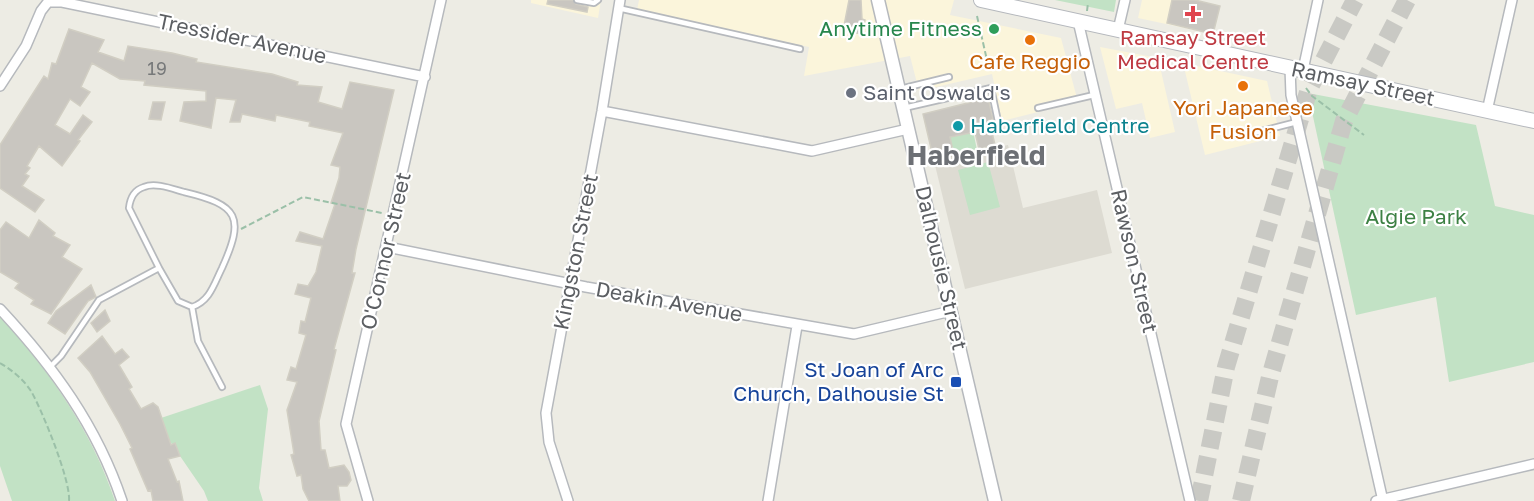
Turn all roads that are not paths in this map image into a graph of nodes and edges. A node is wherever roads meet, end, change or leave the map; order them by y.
1 (441, 0) edge
2 (577, 0) edge
3 (598, 0) edge
4 (878, 0) edge
5 (981, 0) edge
6 (1125, 0) edge
7 (1318, 0) edge
8 (1512, 0) edge
9 (619, 4) edge
10 (1082, 16) junction
11 (1118, 30) junction
12 (800, 50) dead end
13 (1297, 69) junction
14 (424, 77) junction
15 (949, 77) dead end
16 (0, 86) edge
17 (900, 89) junction
18 (1095, 95) junction
19 (904, 108) junction
20 (1038, 108) dead end
21 (602, 111) junction
22 (1487, 111) junction
23 (1534, 121) edge
24 (1297, 122) junction
25 (908, 129) junction
26 (1000, 131) dead end
27 (1242, 136) dead end
28 (387, 247) junction
29 (159, 268) junction
30 (570, 284) junction
31 (192, 307) junction
32 (0, 309) edge
33 (951, 311) junction
34 (797, 326) junction
35 (51, 366) junction
36 (222, 387) dead end
37 (1534, 464) edge
38 (1381, 500) edge
39 (122, 501) edge
40 (368, 501) edge
41 (568, 501) edge
42 (768, 501) edge
43 (995, 501) edge
44 (1190, 501) edge

1 - 14 street, O'Connor Street
2 - 3 lane
4 - 17 street, Dalhousie Street
5 - 10 main road, Ramsay Street
6 - 11 street
7 - 13 street
8 - 22 street
9 - 12 lane
9 - 21 street, Kingston Street
10 - 11 main road, Ramsay Street
10 - 18 street, Rawson Street
11 - 13 main road, Ramsay Street
13 - 22 main road, Ramsay Street
13 - 24 street
14 - 16 street, Tressider Avenue
14 - 28 street, O'Connor Street
15 - 17 lane
17 - 19 street, Dalhousie Street
18 - 20 lane
18 - 44 street, Rawson Street
19 - 25 street, Dalhousie Street
19 - 26 lane
21 - 25 street
21 - 30 street, Kingston Street
22 - 23 main road, Ramsay Street
24 - 27 lane
24 - 38 street
25 - 33 street, Dalhousie Street
28 - 30 street, Deakin Avenue
28 - 40 street, O'Connor Street
29 - 31 lane
29 - 31 lane
29 - 35 lane
30 - 34 street, Deakin Avenue
30 - 41 street, Kingston Street
31 - 36 lane
32 - 35 street
33 - 34 street, Deakin Avenue
33 - 43 street, Dalhousie Street
34 - 42 street
35 - 39 street
37 - 38 street

